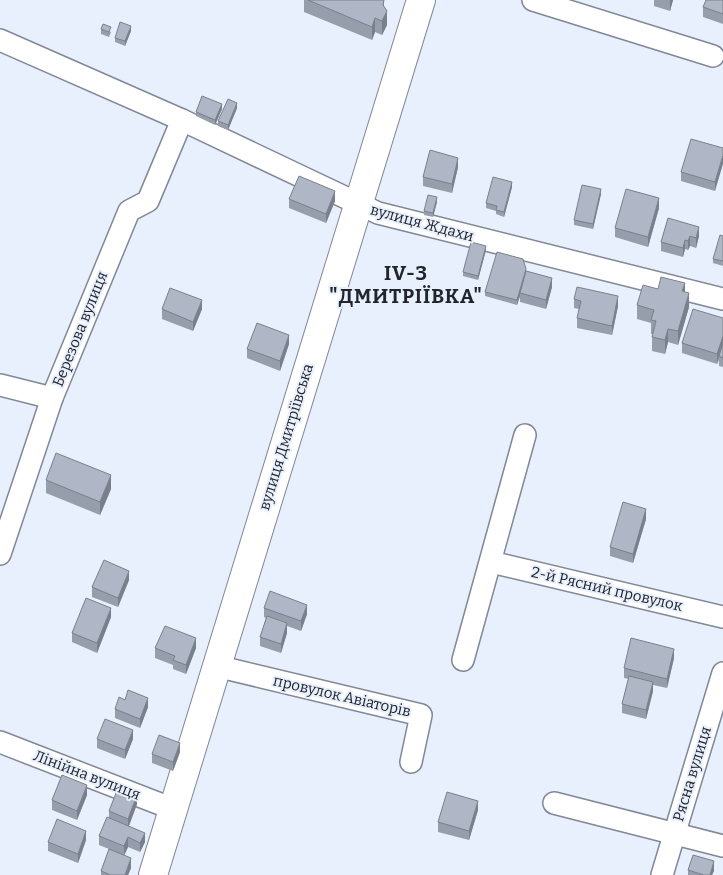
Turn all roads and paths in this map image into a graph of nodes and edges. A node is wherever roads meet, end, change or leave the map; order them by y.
1 (421, 0) edge
2 (533, 0) edge
3 (0, 40) edge
4 (713, 56) dead end
5 (182, 120) junction
6 (358, 204) junction
7 (723, 299) edge
8 (0, 385) edge
9 (52, 398) junction
10 (525, 436) dead end
11 (0, 554) edge
12 (491, 562) junction
13 (723, 617) edge
14 (463, 660) dead end
15 (216, 666) junction
16 (723, 672) edge
17 (0, 742) edge
18 (412, 762) dead end
19 (554, 803) dead end
20 (173, 809) junction
21 (674, 834) junction
22 (723, 846) edge
23 (153, 875) edge
24 (662, 875) edge

1 - 6 main road, вулиця Дмитріївська
2 - 4 street
3 - 5 street, вулиця Ждахи
5 - 6 street, вулиця Ждахи
5 - 9 street, Березова вулиця
6 - 7 street, вулиця Ждахи
6 - 15 main road, вулиця Дмитріївська
8 - 9 street
9 - 11 street, Березова вулиця
10 - 12 street
12 - 13 street, 2-й Рясний провулок
12 - 14 street
15 - 18 street, провулок Авіаторів
15 - 20 main road, вулиця Дмитріївська
16 - 21 street, Рясна вулиця
17 - 20 street, Лінійна вулиця
19 - 21 street
20 - 23 main road, вулиця Дмитріївська
21 - 22 street
21 - 24 street, Рясна вулиця

